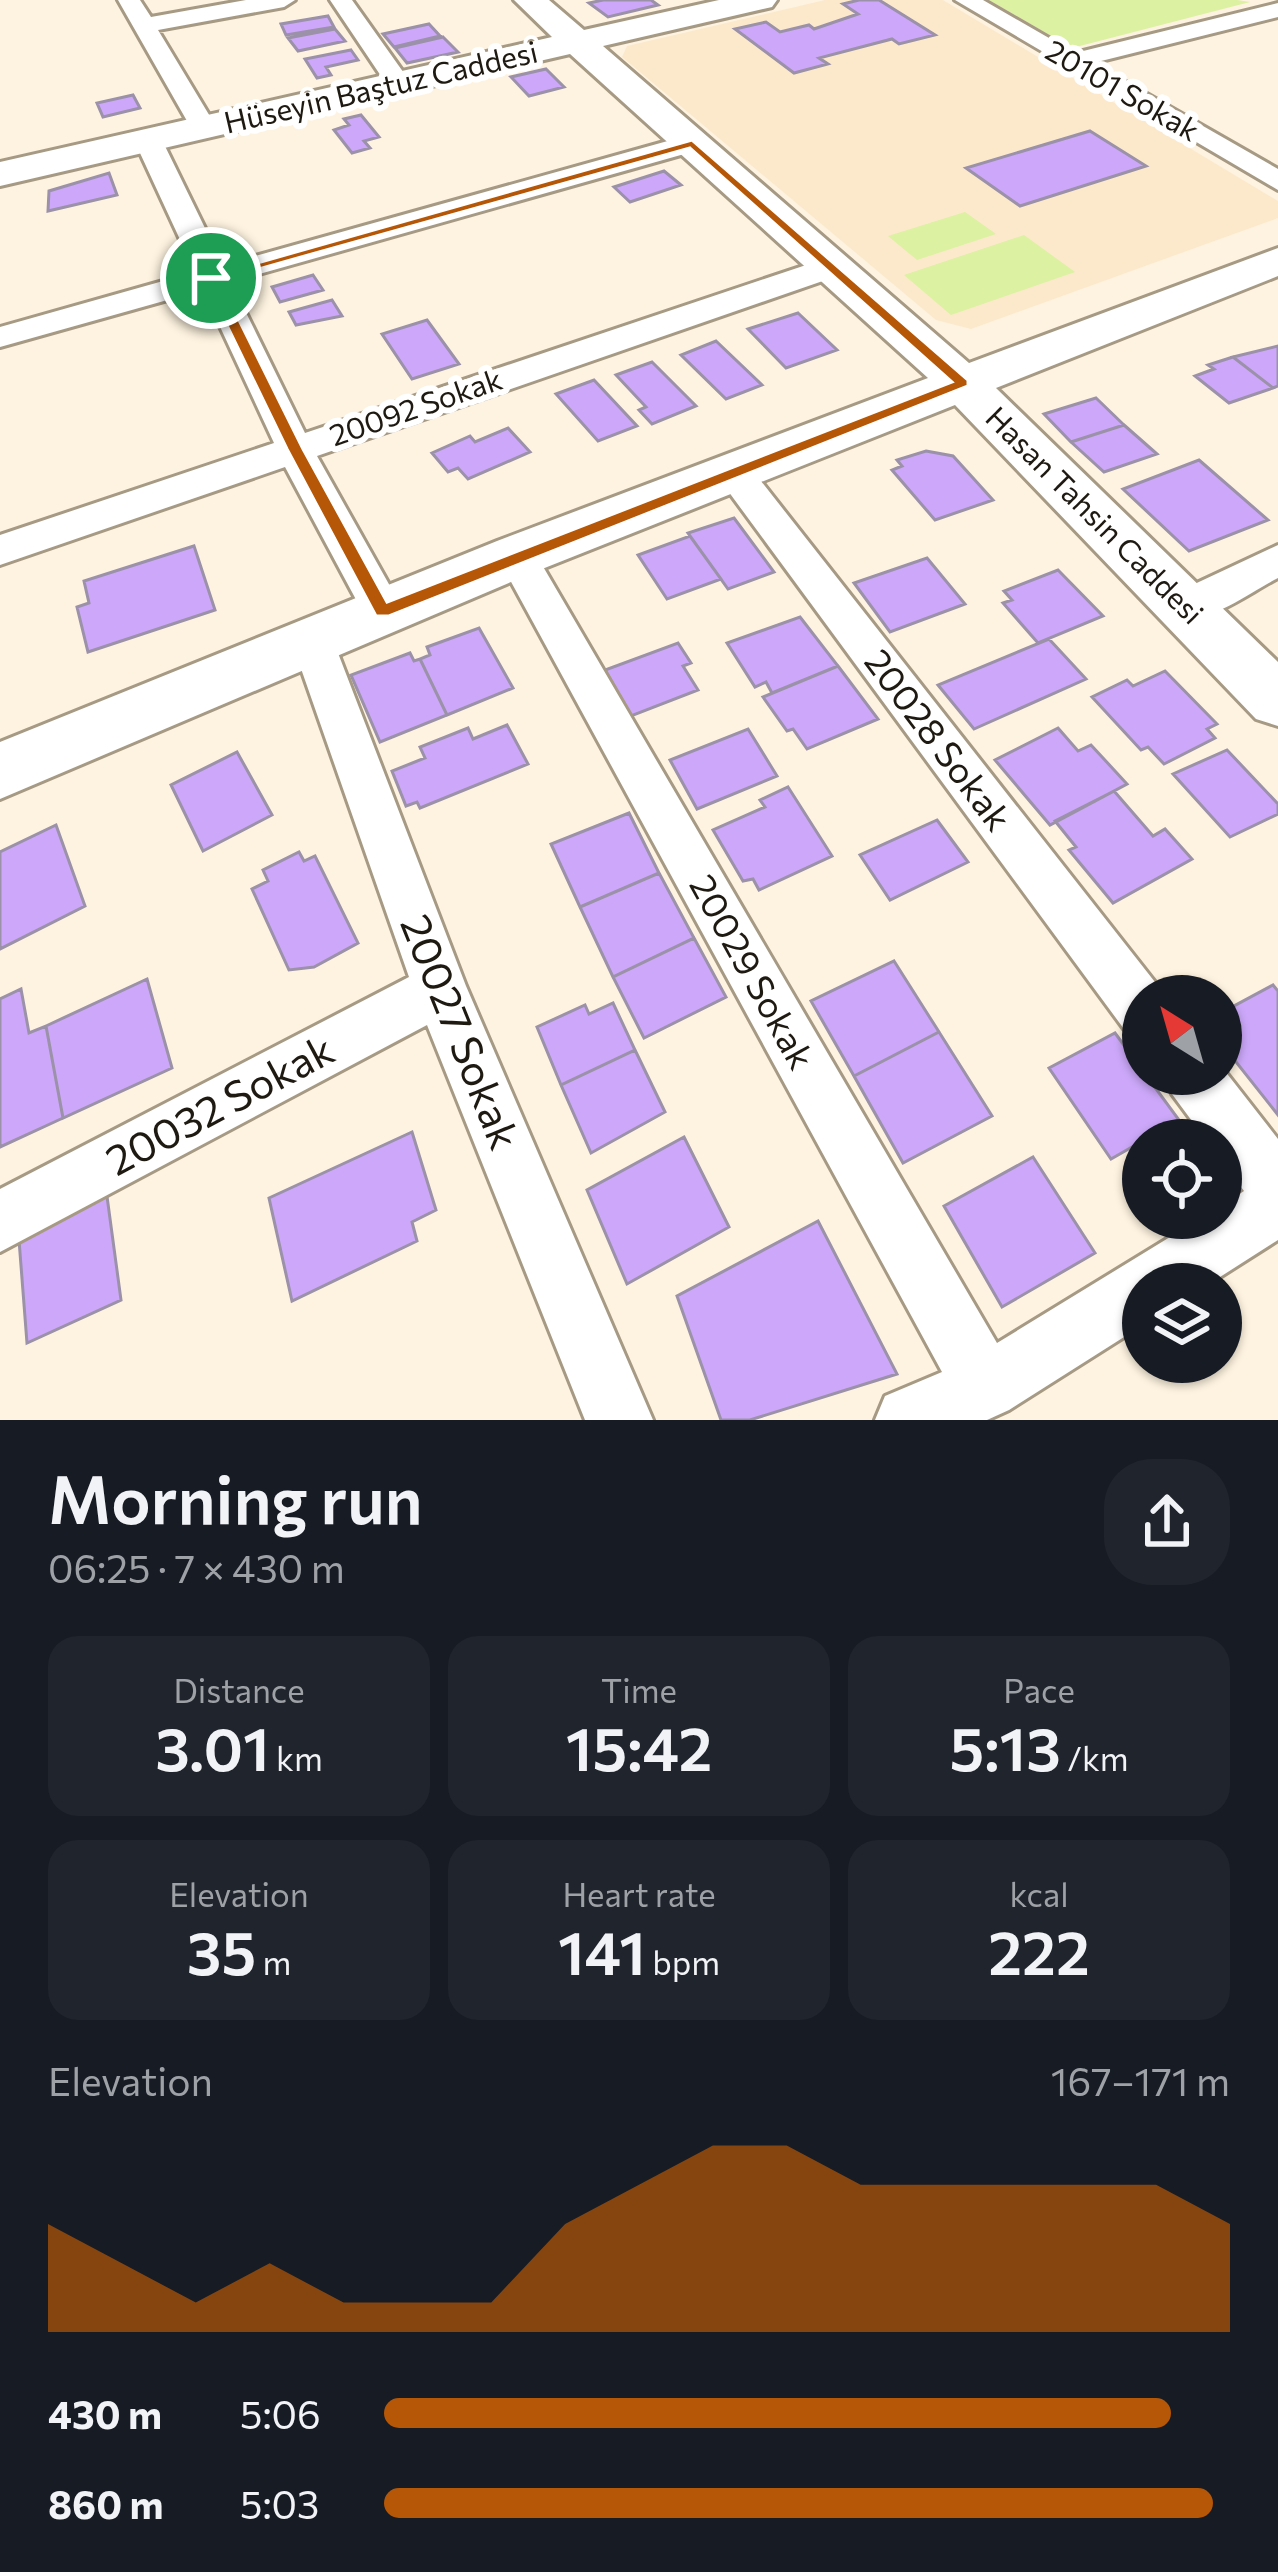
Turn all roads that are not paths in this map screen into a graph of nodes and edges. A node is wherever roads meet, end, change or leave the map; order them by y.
1 (129, 0) edge
2 (284, 0) edge
3 (341, 0) edge
4 (530, 0) edge
5 (761, 0) edge
6 (966, 0) edge
7 (1278, 10) edge
8 (1234, 21) junction
9 (145, 25) junction
10 (1264, 35) dead end
11 (578, 42) junction
12 (1071, 62) junction
13 (398, 83) junction
14 (204, 128) junction
15 (148, 140) junction
16 (692, 143) junction
17 (0, 174) edge
18 (1278, 181) edge
19 (1278, 261) edge
20 (832, 267) junction
21 (211, 278) junction
22 (0, 337) edge
23 (962, 383) junction
24 (295, 449) junction
25 (733, 471) junction
26 (0, 550) edge
27 (517, 556) junction
28 (1278, 560) edge
29 (1184, 607) junction
30 (382, 611) junction
31 (313, 640) junction
32 (1278, 701) edge
33 (0, 771) edge
34 (1122, 982) edge
35 (440, 989) junction
36 (1208, 1095) edge
37 (1278, 1187) edge
38 (1278, 1205) edge
39 (0, 1222) edge
40 (1185, 1263) edge
41 (1122, 1302) edge
42 (986, 1387) junction
43 (619, 1420) edge
44 (909, 1420) edge

1 - 9 street
2 - 9 street
3 - 13 street
4 - 11 main road, Hasan Tahsin Caddesi
5 - 11 main road, Hüseyin Baştuz Caddesi
6 - 12 street, 20101 Sokak
7 - 8 street
8 - 10 street
8 - 12 street
9 - 14 street
11 - 13 main road, Hüseyin Baştuz Caddesi
11 - 16 main road, Hasan Tahsin Caddesi
12 - 18 street, 20101 Sokak
13 - 14 main road, Hüseyin Baştuz Caddesi
14 - 15 main road, Hüseyin Baştuz Caddesi
15 - 17 main road, Hüseyin Baştuz Caddesi
15 - 21 street
16 - 20 main road, Hasan Tahsin Caddesi
16 - 21 street
19 - 23 main road
20 - 23 main road, Hasan Tahsin Caddesi
20 - 24 street, 20092 Sokak
21 - 22 street
21 - 24 street
23 - 25 main road
23 - 29 main road, Hasan Tahsin Caddesi
24 - 26 street, 20092 Sokak
24 - 30 street
25 - 27 main road
25 - 34 street, 20028 Sokak
27 - 30 main road
27 - 42 street, 20029 Sokak
28 - 29 street
29 - 32 main road, Hasan Tahsin Caddesi
30 - 31 main road
31 - 33 main road
31 - 35 street, 20027 Sokak
35 - 39 street, 20032 Sokak
35 - 43 street, 20027 Sokak
36 - 37 street
38 - 40 street
41 - 42 street
42 - 44 street

